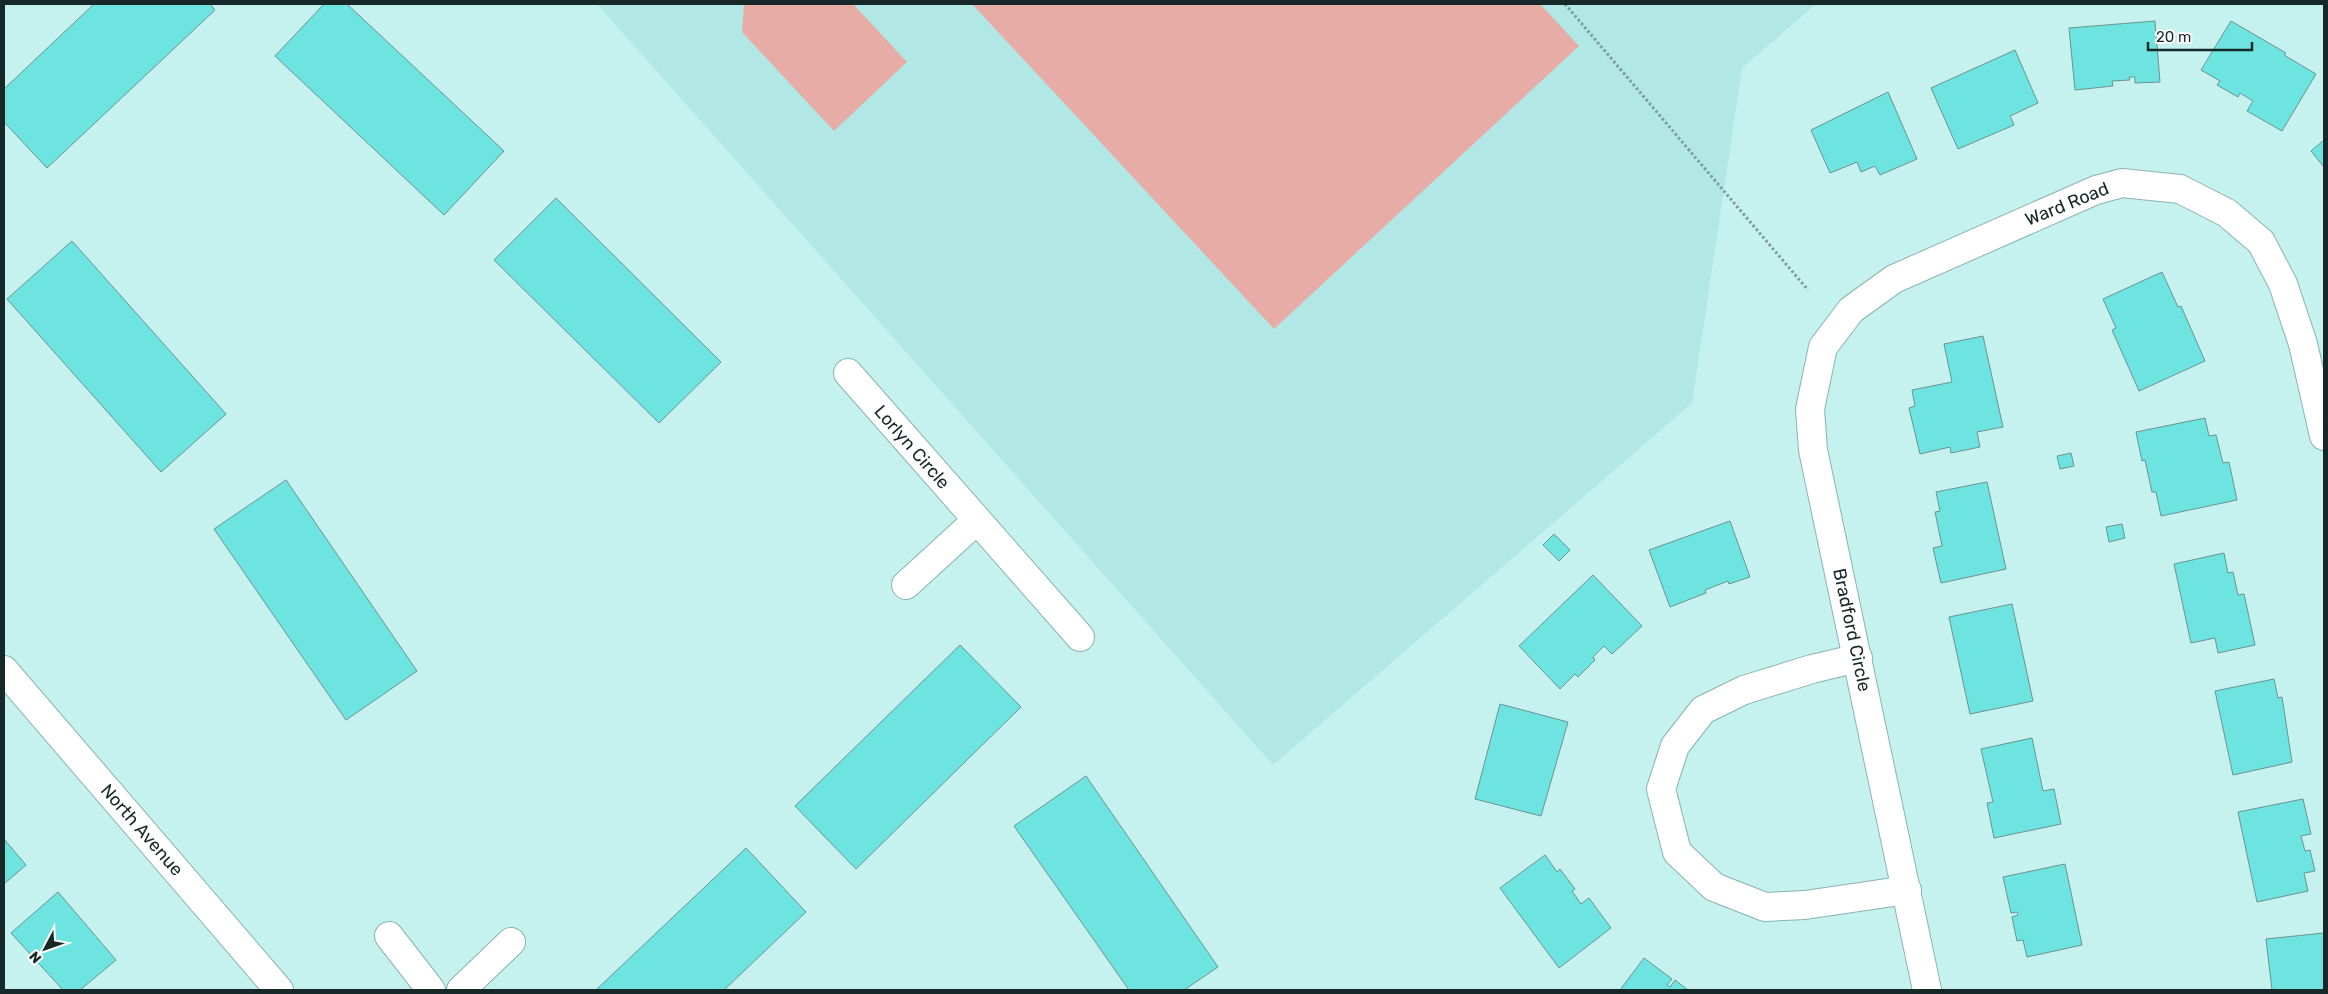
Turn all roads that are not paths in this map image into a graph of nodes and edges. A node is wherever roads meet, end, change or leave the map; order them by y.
1 (1876, 290) joint
2 (848, 373) dead end
3 (2324, 436) edge
4 (976, 521) junction
5 (906, 585) dead end
6 (1080, 637) dead end
7 (1858, 658) junction
8 (4, 670) edge
9 (1907, 890) junction
10 (389, 936) dead end
11 (511, 942) dead end
12 (279, 990) edge
13 (431, 990) edge
14 (461, 990) edge
15 (1927, 990) edge

1 - 3 street, Ward Road
1 - 7 street, Bradford Circle
2 - 4 street, Lorlyn Circle
4 - 5 street
4 - 6 street, Lorlyn Circle
7 - 9 street, Bradford Circle
7 - 9 street
8 - 12 street, North Avenue
9 - 15 street, Bradford Circle
10 - 13 street
11 - 14 street

